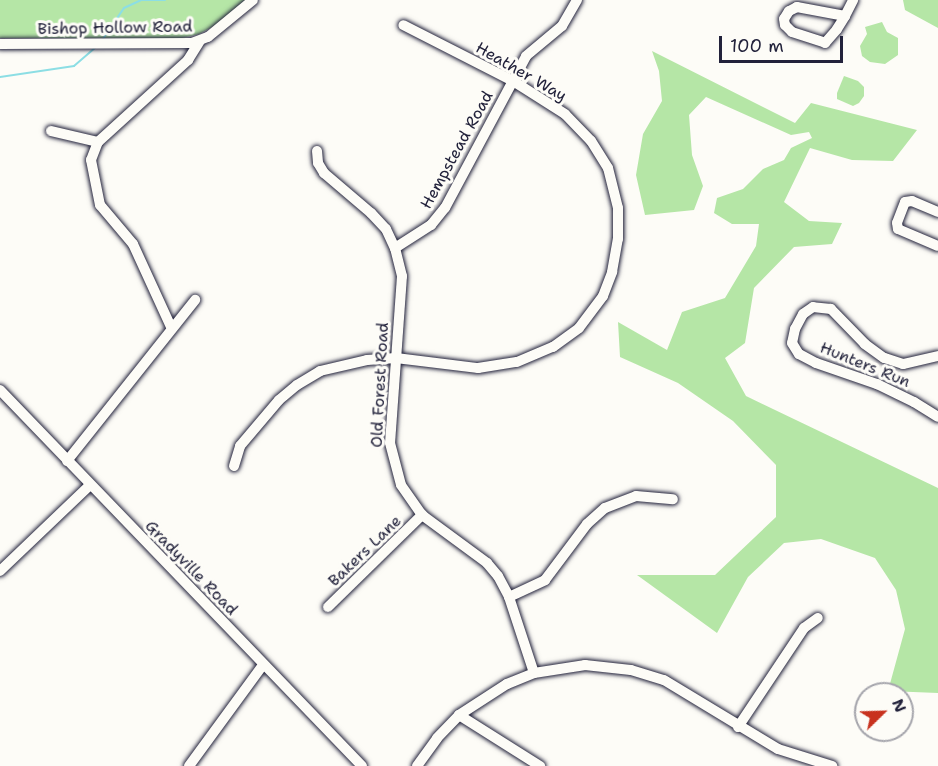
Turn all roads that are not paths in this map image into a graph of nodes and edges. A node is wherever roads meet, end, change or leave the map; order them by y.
1 (253, 0) edge
2 (578, 0) edge
3 (853, 0) edge
4 (845, 16) junction
5 (403, 25) dead end
6 (200, 41) junction
7 (0, 44) edge
8 (513, 81) junction
9 (51, 130) dead end
10 (98, 142) junction
11 (317, 151) dead end
12 (938, 212) edge
13 (938, 246) edge
14 (395, 248) junction
15 (195, 300) dead end
16 (171, 327) junction
17 (938, 356) edge
18 (396, 358) junction
19 (0, 390) edge
20 (938, 417) edge
21 (67, 461) junction
22 (234, 466) dead end
23 (90, 485) junction
24 (673, 499) dead end
25 (422, 515) junction
26 (0, 570) edge
27 (509, 597) junction
28 (328, 607) dead end
29 (818, 618) dead end
30 (263, 664) junction
31 (534, 674) junction
32 (459, 715) junction
33 (738, 727) junction
34 (189, 766) edge
35 (362, 766) edge
36 (417, 766) edge
37 (540, 766) edge
38 (832, 766) edge

1 - 6 street, Bishop Hollow Road
2 - 8 street, Hempstead Road
3 - 4 street
4 - 4 street
5 - 8 street, Heather Way
6 - 7 street, Bishop Hollow Road
6 - 10 street
8 - 14 street, Hempstead Road
8 - 18 street, Heather Way
9 - 10 street
10 - 16 street
11 - 14 street, Old Forest Road
12 - 13 street
14 - 18 street, Old Forest Road
15 - 16 street
16 - 21 street
17 - 20 street, Hunters Run
18 - 22 street, Heather Way
18 - 25 street, Old Forest Road
19 - 21 street, Gradyville Road
21 - 23 street, Gradyville Road
23 - 26 street
23 - 30 street, Gradyville Road
24 - 27 street
25 - 27 street, Old Forest Road
25 - 28 street, Bakers Lane
27 - 31 street, Old Forest Road
29 - 33 street
30 - 34 street
30 - 35 street, Gradyville Road
31 - 32 street
31 - 33 street
32 - 36 street
32 - 37 street
33 - 38 street

